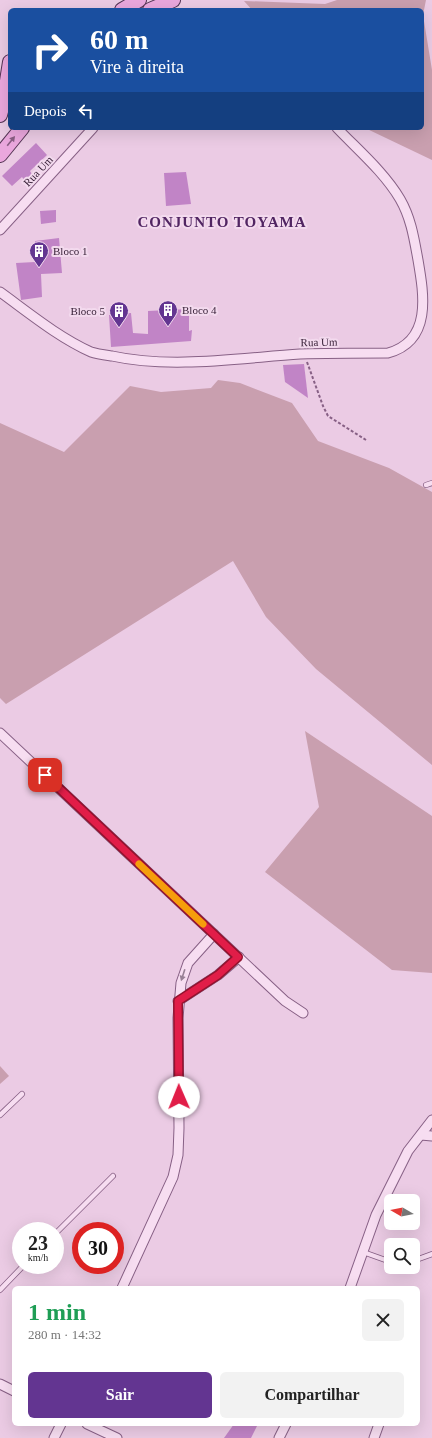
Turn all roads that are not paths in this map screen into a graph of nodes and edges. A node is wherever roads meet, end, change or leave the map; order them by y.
1 (139, 0) edge
2 (173, 0) edge
3 (125, 8) edge
4 (155, 8) edge
5 (8, 75) edge
6 (0, 115) edge
7 (20, 130) edge
8 (91, 130) edge
9 (339, 130) edge
10 (0, 155) edge
11 (0, 230) edge
12 (0, 292) edge
13 (428, 301) edge
14 (432, 483) edge
15 (426, 485) dead end
16 (0, 733) edge
17 (214, 934) junction
18 (238, 957) junction
19 (178, 1001) junction
20 (303, 1014) dead end
21 (22, 1094) dead end
22 (0, 1115) edge
23 (432, 1120) edge
24 (421, 1135) junction
25 (432, 1136) edge
26 (113, 1176) dead end
27 (64, 1225) edge
28 (363, 1252) junction
29 (432, 1254) edge
30 (420, 1258) edge
31 (384, 1260) edge
32 (15, 1274) edge
33 (123, 1286) edge
34 (351, 1286) edge
35 (0, 1290) edge
36 (0, 1384) edge
37 (12, 1390) edge
38 (60, 1426) edge
39 (91, 1426) edge
40 (285, 1426) edge
41 (378, 1426) edge
42 (54, 1438) edge
43 (117, 1438) edge
44 (280, 1438) edge
45 (374, 1438) edge

1 - 3 main road
2 - 4 main road
5 - 6 main road
10 -> 7 main road
8 - 11 street, Rua Um
9 - 13 street, Rua Um
12 - 13 street, Rua Um
14 - 15 lane
16 - 17 street
17 - 18 street
17 -> 19 street
18 - 19 street
18 - 20 street
19 - 33 street
21 - 22 lane
23 - 24 street
24 - 25 street
24 - 28 street
26 - 27 lane
28 - 31 lane
28 - 34 street
29 - 30 lane
32 - 35 lane
36 - 37 street
38 - 42 street
39 - 43 street
40 - 44 street
41 - 45 street

